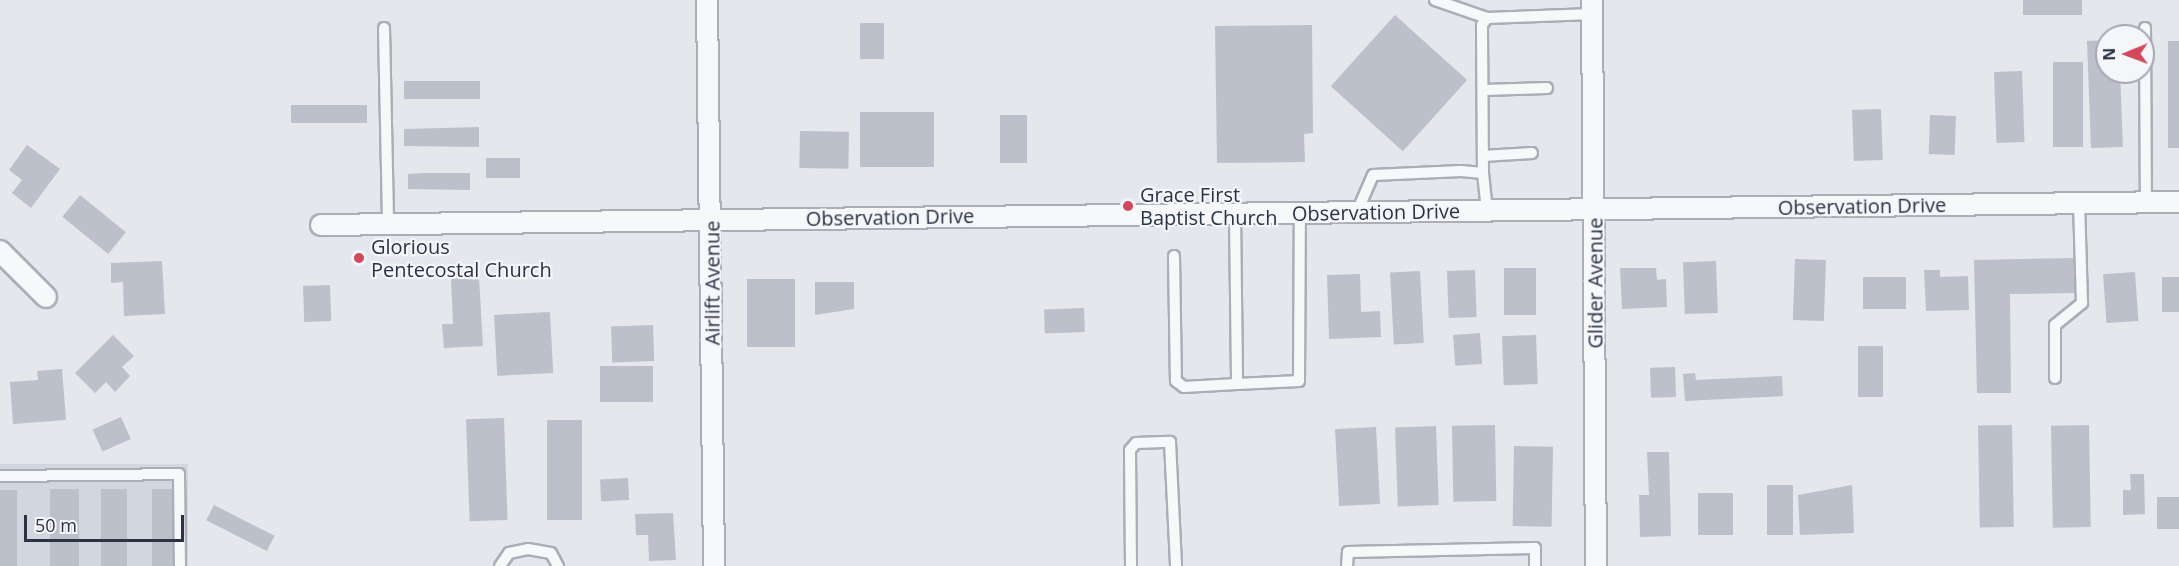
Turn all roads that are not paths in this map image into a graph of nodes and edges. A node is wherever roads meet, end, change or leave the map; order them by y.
1 (707, 0) edge
2 (1435, 0) edge
3 (1592, 7) edge
4 (1487, 18) junction
5 (384, 28) dead end
6 (2145, 84) edge
7 (1547, 88) dead end
8 (1484, 90) junction
9 (1532, 153) dead end
10 (1483, 156) junction
11 (1483, 173) junction
12 (2179, 202) edge
13 (2079, 203) junction
14 (2146, 203) junction
15 (1594, 210) junction
16 (1487, 211) junction
17 (1357, 212) junction
18 (1235, 213) junction
19 (1300, 213) junction
20 (712, 219) junction
21 (388, 224) junction
22 (321, 225) dead end
23 (0, 250) edge
24 (1174, 256) dead end
25 (46, 297) dead end
26 (2055, 378) dead end
27 (1237, 384) junction
28 (0, 476) edge
29 (180, 566) edge
30 (500, 566) edge
31 (558, 566) edge
32 (714, 566) edge
33 (1131, 566) edge
34 (1176, 566) edge
35 (1347, 566) edge
36 (1535, 566) edge
37 (1596, 566) edge

1 - 20 street, Airlift Avenue
2 - 4 lane
3 - 4 lane
3 - 15 street, Glider Avenue
4 - 8 lane
5 - 21 lane
6 - 14 lane
7 - 8 lane
8 - 10 lane
9 - 10 lane
10 - 11 lane
11 - 16 lane
11 - 17 lane
12 - 14 street, Observation Drive
13 - 14 street, Observation Drive
13 - 15 street, Observation Drive
13 - 26 lane
15 - 16 street, Observation Drive
15 - 37 street, Glider Avenue
16 - 17 street, Observation Drive
17 - 19 street, Observation Drive
18 - 19 street, Observation Drive
18 - 20 street, Observation Drive
18 - 27 lane
19 - 27 lane
20 - 21 street, Observation Drive
20 - 32 street, Airlift Avenue
21 - 22 street, Observation Drive
23 - 25 street
24 - 27 lane
28 - 29 lane
30 - 31 lane
33 - 34 lane
35 - 36 lane

